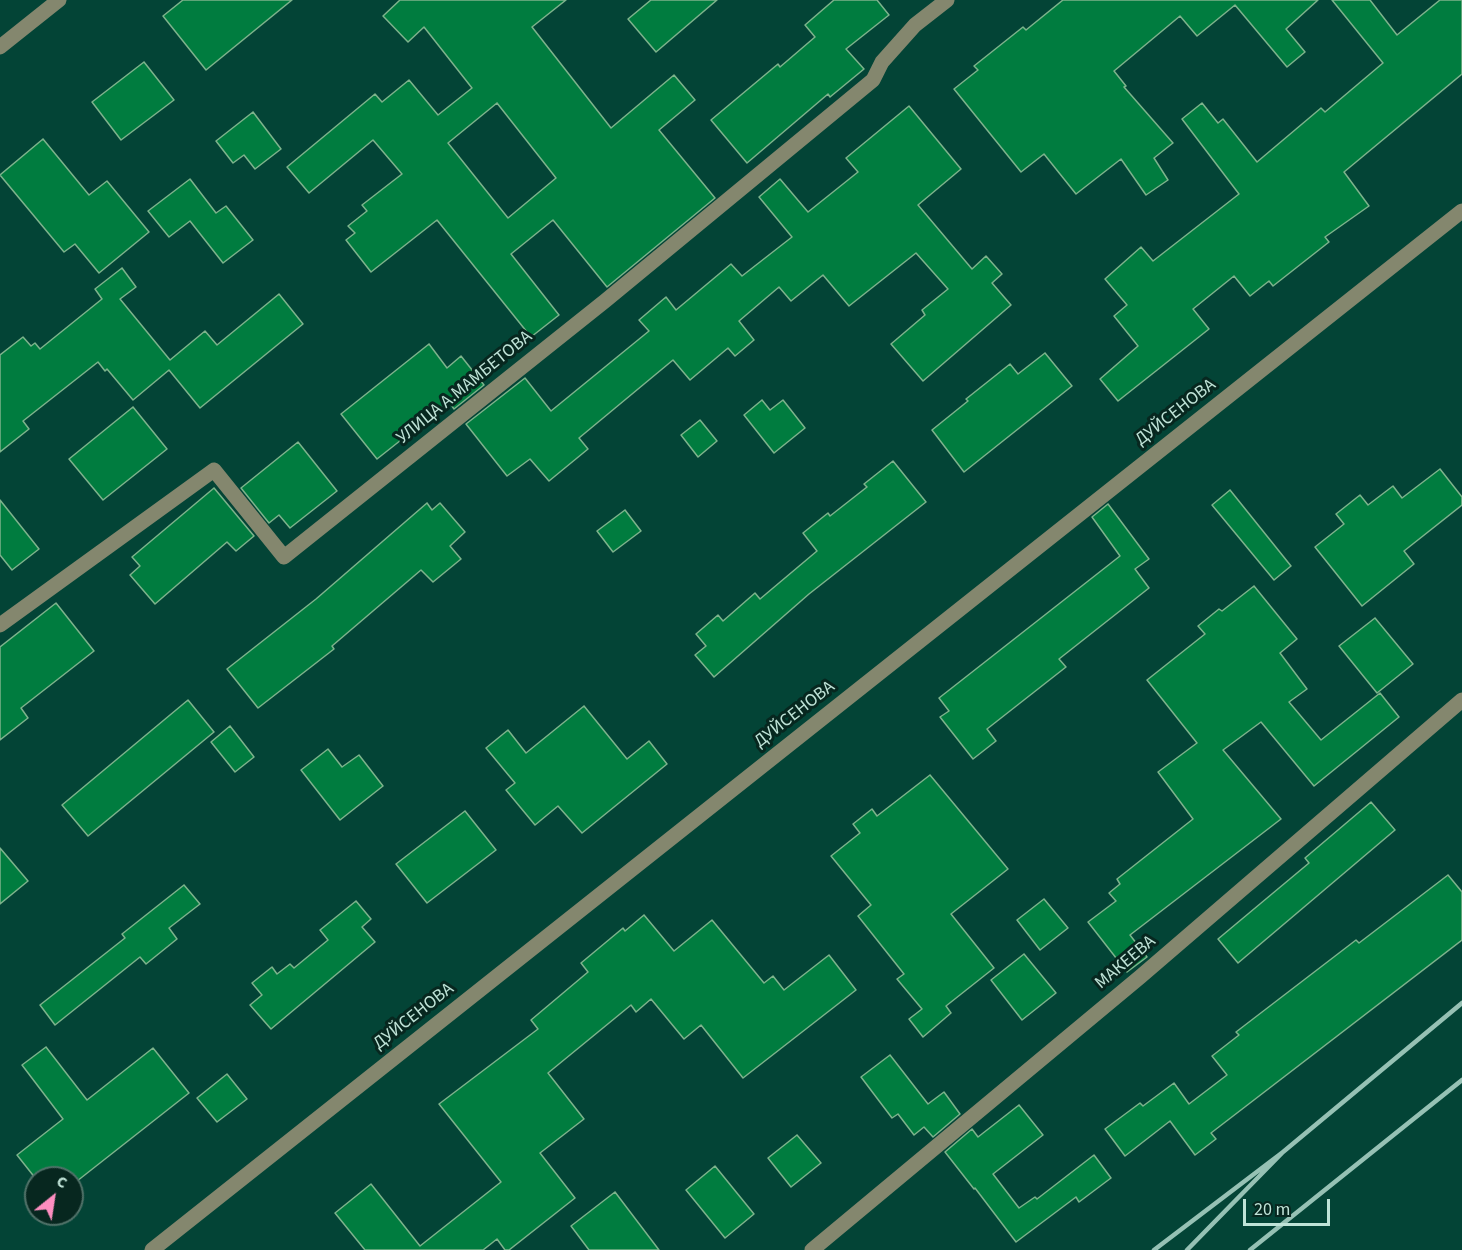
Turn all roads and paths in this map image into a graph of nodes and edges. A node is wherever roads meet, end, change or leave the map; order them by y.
1 (59, 0) edge
2 (947, 0) edge
3 (0, 47) edge
4 (1462, 211) edge
5 (0, 625) edge
6 (1462, 700) edge
7 (152, 1250) edge
8 (812, 1250) edge

1 - 3 street
2 - 5 street, УЛИЦА А.МАМБЕТОВА
4 - 7 street, ДУЙСЕНОВА
6 - 8 street, МАКЕЕВА

